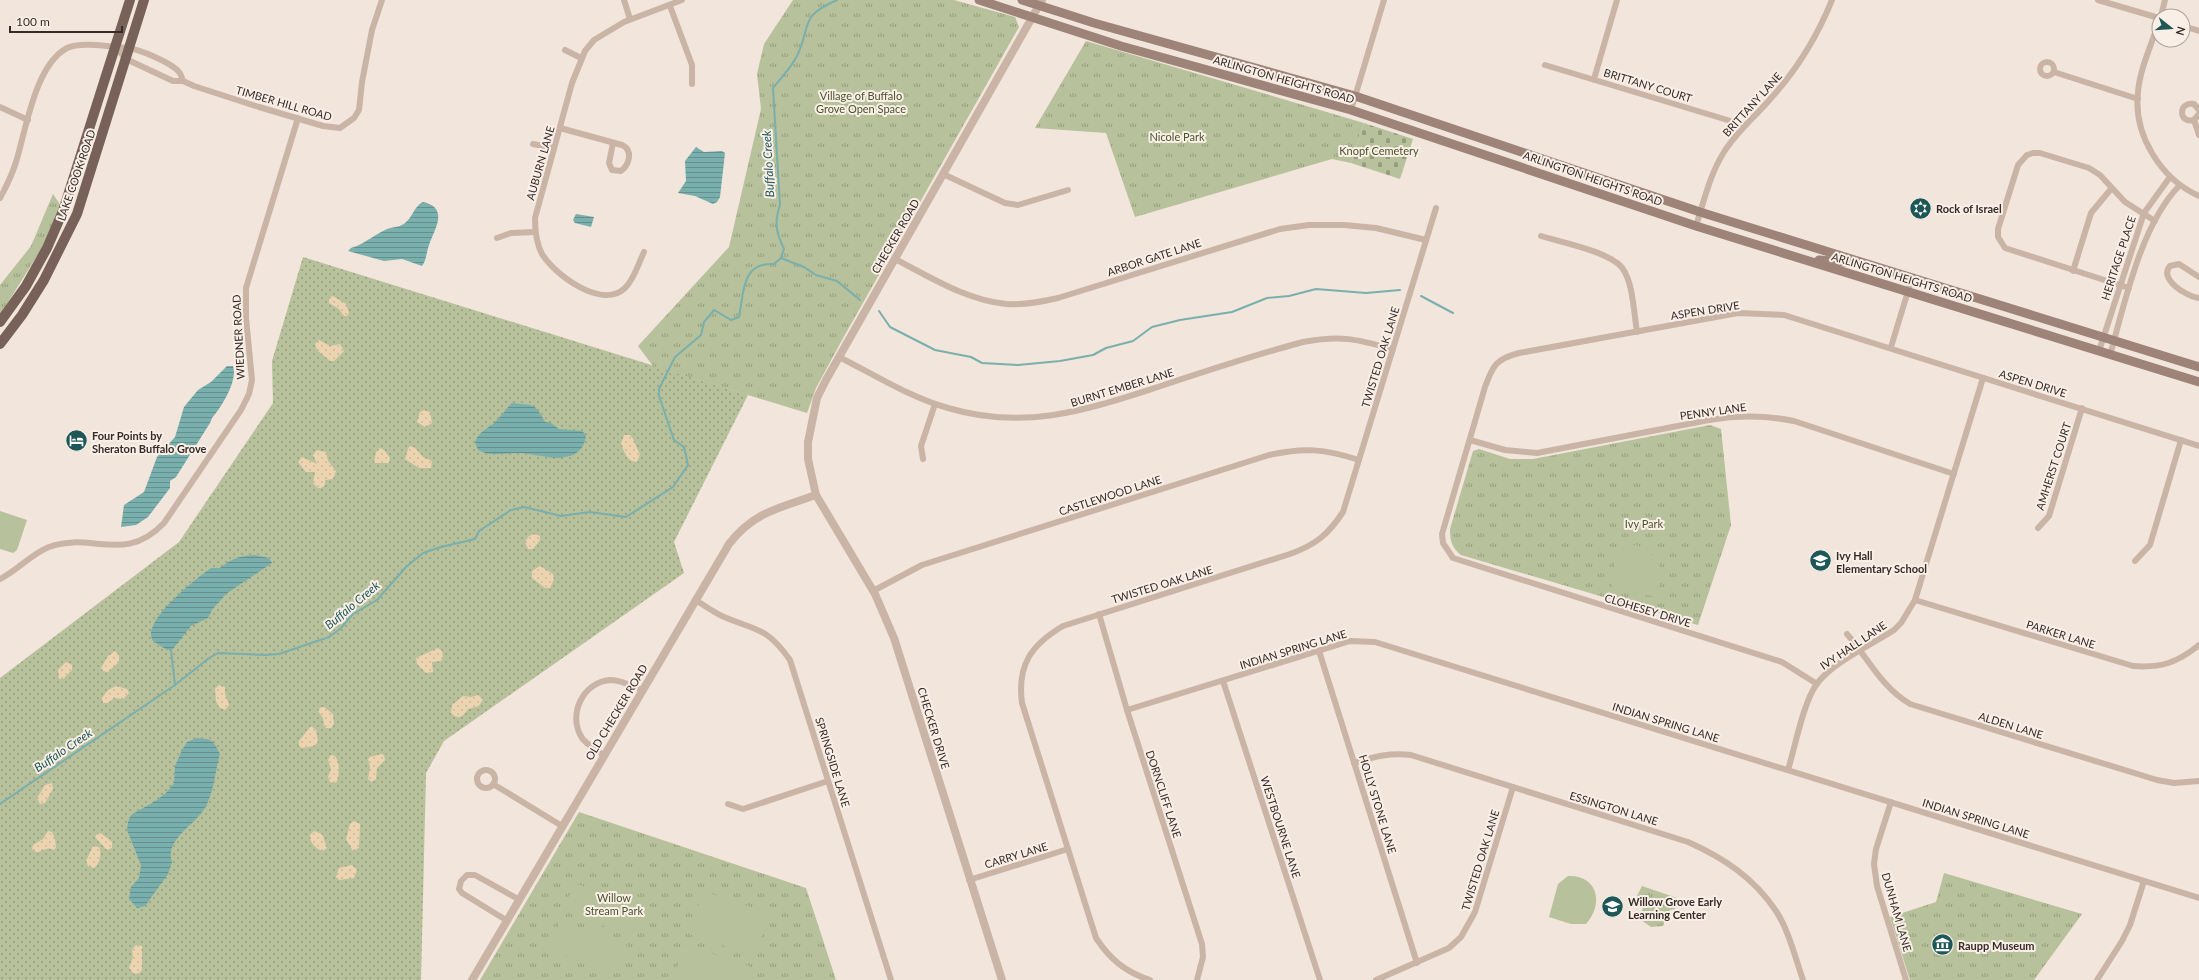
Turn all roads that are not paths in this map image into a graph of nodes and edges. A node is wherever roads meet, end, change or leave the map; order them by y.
1 (130, 0) edge
2 (144, 0) edge
3 (382, 0) edge
4 (624, 0) edge
5 (682, 0) edge
6 (979, 0) edge
7 (1022, 0) edge
8 (1384, 0) edge
9 (1617, 0) edge
10 (1832, 0) edge
11 (2098, 0) edge
12 (1040, 3) edge
13 (670, 6) junction
14 (2151, 15) edge
15 (1032, 18) junction
16 (630, 19) junction
17 (2151, 46) edge
18 (116, 48) junction
19 (129, 48) junction
20 (565, 50) dead end
21 (581, 58) junction
22 (126, 59) junction
23 (1545, 65) dead end
24 (2054, 72) dead end
25 (1594, 79) junction
26 (183, 81) junction
27 (692, 84) dead end
28 (1355, 96) junction
29 (2138, 100) junction
30 (0, 107) edge
31 (1351, 110) junction
32 (2199, 110) edge
33 (2199, 114) edge
34 (298, 118) junction
35 (28, 120) junction
36 (2194, 120) junction
37 (1744, 126) junction
38 (560, 128) junction
39 (2199, 135) edge
40 (613, 143) junction
41 (533, 144) dead end
42 (554, 148) junction
43 (943, 174) junction
44 (2170, 177) junction
45 (2180, 186) junction
46 (2111, 189) junction
47 (1068, 190) dead end
48 (2199, 196) edge
49 (0, 198) edge
50 (1436, 208) dead end
51 (1700, 212) junction
52 (2144, 213) junction
53 (2155, 221) junction
54 (1696, 226) junction
55 (535, 232) junction
56 (1541, 236) dead end
57 (497, 238) dead end
58 (1426, 240) junction
59 (644, 252) dead end
60 (1798, 257) junction
61 (1847, 258) junction
62 (895, 259) junction
63 (2073, 271) junction
64 (2199, 277) edge
65 (1912, 278) junction
66 (2120, 285) junction
67 (2129, 288) junction
68 (1908, 292) junction
69 (2199, 298) edge
70 (0, 322) edge
71 (1637, 332) junction
72 (2103, 337) junction
73 (2114, 341) junction
74 (0, 344) edge
75 (1891, 347) junction
76 (1393, 349) junction
77 (2099, 351) junction
78 (2110, 355) junction
79 (839, 357) junction
80 (2199, 368) edge
81 (1983, 378) junction
82 (2199, 382) edge
83 (935, 404) junction
84 (2082, 408) junction
85 (1470, 440) junction
86 (2181, 440) junction
87 (2199, 446) edge
88 (923, 458) dead end
89 (1359, 460) junction
90 (1954, 474) junction
91 (816, 495) junction
92 (2038, 528) dead end
93 (2136, 561) dead end
94 (1470, 564) joint
95 (0, 579) edge
96 (873, 591) junction
97 (695, 600) junction
98 (1915, 600) junction
99 (1099, 614) junction
100 (1847, 634) dead end
101 (2199, 645) edge
102 (1318, 651) junction
103 (1861, 651) junction
104 (1223, 680) junction
105 (1817, 684) junction
106 (642, 690) junction
107 (1127, 710) junction
108 (604, 755) junction
109 (1354, 763) junction
110 (1788, 770) junction
111 (828, 781) junction
112 (2199, 781) edge
113 (493, 784) dead end
114 (1513, 787) junction
115 (1891, 802) junction
116 (728, 804) dead end
117 (562, 826) junction
118 (1068, 849) junction
119 (969, 880) junction
120 (2144, 881) junction
121 (2199, 898) edge
122 (518, 900) junction
123 (506, 920) junction
124 (1417, 963) junction
125 (472, 980) edge
126 (891, 980) edge
127 (1002, 980) edge
128 (1150, 980) edge
129 (1197, 980) edge
130 (1320, 980) edge
131 (1376, 980) edge
132 (1803, 980) edge
133 (1906, 980) edge
134 (2097, 980) edge

1 - 18 main road, LAKE COOK ROAD
2 - 19 main road, LAKE COOK ROAD
3 - 34 street, TIMBER HILL ROAD
4 - 16 street
5 - 13 street, AUBURN LANE
6 - 15 main road, ARLINGTON HEIGHTS ROAD
7 - 12 main road, ARLINGTON HEIGHTS ROAD
8 - 28 street
9 - 25 street
10 - 37 street, BRITTANY LANE
11 - 14 street
12 - 15 street, CHECKER ROAD
12 - 28 main road, ARLINGTON HEIGHTS ROAD
13 - 16 street, AUBURN LANE
13 - 27 street
15 - 31 main road, ARLINGTON HEIGHTS ROAD
15 - 43 street, CHECKER ROAD
16 - 21 street, AUBURN LANE
17 - 29 street
18 - 19 street, TIMBER HILL ROAD
18 - 22 street, TIMBER HILL ROAD
18 - 35 street
18 - 70 main road, LAKE COOK ROAD
19 - 22 main road, LAKE COOK ROAD
19 - 26 street, TIMBER HILL ROAD
20 - 21 street
21 - 38 street, AUBURN LANE
22 - 26 street, TIMBER HILL ROAD
22 - 74 main road, LAKE COOK ROAD
23 - 25 street, BRITTANY COURT
24 - 29 street
25 - 37 street, BRITTANY COURT
26 - 34 street, TIMBER HILL ROAD
28 - 31 street
28 - 51 main road, ARLINGTON HEIGHTS ROAD
29 - 44 street
30 - 35 street
31 - 54 main road, ARLINGTON HEIGHTS ROAD
32 - 36 street
33 - 36 street
34 - 95 street, WIEDNER ROAD
35 - 49 street
36 - 39 street
37 - 51 street, BRITTANY LANE
38 - 40 street
38 - 42 street, AUBURN LANE
40 - 40 street
41 - 42 street
42 - 55 street, AUBURN LANE
43 - 47 street
43 - 62 street, CHECKER ROAD
44 - 45 street
44 - 52 street, HERITAGE PLACE
45 - 48 street
45 - 53 street, HERITAGE PLACE
46 - 52 street
46 - 63 street
46 - 63 street
50 - 58 street, TWISTED OAK LANE
51 - 54 street, BRITTANY LANE
51 - 61 main road, ARLINGTON HEIGHTS ROAD
52 - 53 street
52 - 66 street, HERITAGE PLACE
53 - 67 street, HERITAGE PLACE
54 - 60 main road, ARLINGTON HEIGHTS ROAD
55 - 57 street
55 - 59 street, AUBURN LANE
56 - 71 street
58 - 62 street, ARBOR GATE LANE
58 - 76 street, TWISTED OAK LANE
60 - 61 main road
60 - 68 main road, ARLINGTON HEIGHTS ROAD
61 - 65 main road, ARLINGTON HEIGHTS ROAD
62 - 79 street, CHECKER ROAD
63 - 66 street
64 - 69 street
65 - 68 street
65 - 72 main road, ARLINGTON HEIGHTS ROAD
66 - 67 street
66 - 72 street, HERITAGE PLACE
67 - 73 street, HERITAGE PLACE
68 - 75 street
68 - 77 main road, ARLINGTON HEIGHTS ROAD
71 - 75 street, ASPEN DRIVE
71 - 85 street, ASPEN DRIVE
72 - 73 main road, ARLINGTON HEIGHTS ROAD
72 - 77 street, HERITAGE PLACE
73 - 78 street, HERITAGE PLACE
73 - 80 main road, ARLINGTON HEIGHTS ROAD
75 - 81 street, ASPEN DRIVE
76 - 83 street, BURNT EMBER LANE
76 - 89 street, TWISTED OAK LANE
77 - 78 main road, ARLINGTON HEIGHTS ROAD
78 - 82 main road, ARLINGTON HEIGHTS ROAD
79 - 83 street, BURNT EMBER LANE
79 - 91 street, CHECKER ROAD
81 - 84 street, ASPEN DRIVE
81 - 90 street, IVY HALL LANE
83 - 88 street
84 - 86 street, ASPEN DRIVE
84 - 92 street, AMHERST COURT
85 - 90 street, PENNY LANE
85 - 94 street, ASPEN DRIVE
86 - 87 street, ASPEN DRIVE
86 - 93 street
89 - 96 street, CASTLEWOOD LANE
89 - 99 street, TWISTED OAK LANE
90 - 98 street, IVY HALL LANE
91 - 96 street, CHECKER DRIVE
91 - 97 street, OLD CHECKER ROAD
94 - 105 street, CLOHESEY DRIVE
96 - 119 street, CHECKER DRIVE
97 - 106 street, OLD CHECKER ROAD
97 - 111 street, SPRINGSIDE LANE
98 - 101 street, PARKER LANE
98 - 103 street, IVY HALL LANE
99 - 107 street, DORNCLIFF LANE
99 - 118 street, TWISTED OAK LANE
100 - 103 street, ALDEN LANE
102 - 104 street, INDIAN SPRING LANE
102 - 109 street, HOLLY STONE LANE
102 - 110 street, INDIAN SPRING LANE
103 - 105 street, IVY HALL LANE
103 - 112 street, ALDEN LANE
104 - 107 street, INDIAN SPRING LANE
104 - 130 street, WESTBOURNE LANE
105 - 110 street, IVY HALL LANE
106 - 108 street, OLD CHECKER ROAD
106 - 108 street
107 - 129 street, DORNCLIFF LANE
108 - 117 street, OLD CHECKER ROAD
109 - 114 street, ESSINGTON LANE
109 - 124 street, HOLLY STONE LANE
110 - 115 street, INDIAN SPRING LANE
111 - 116 street
111 - 126 street, SPRINGSIDE LANE
113 - 117 street
114 - 124 street, TWISTED OAK LANE
114 - 132 street, ESSINGTON LANE
115 - 120 street, INDIAN SPRING LANE
115 - 133 street, DUNHAM LANE
117 - 122 street, OLD CHECKER ROAD
118 - 119 street, CARRY LANE
118 - 128 street, TWISTED OAK LANE
119 - 127 street, CHECKER DRIVE
120 - 121 street, INDIAN SPRING LANE
120 - 134 street
122 - 123 street, OLD CHECKER ROAD
122 - 123 street
123 - 125 street, OLD CHECKER ROAD
124 - 131 street, TWISTED OAK LANE

